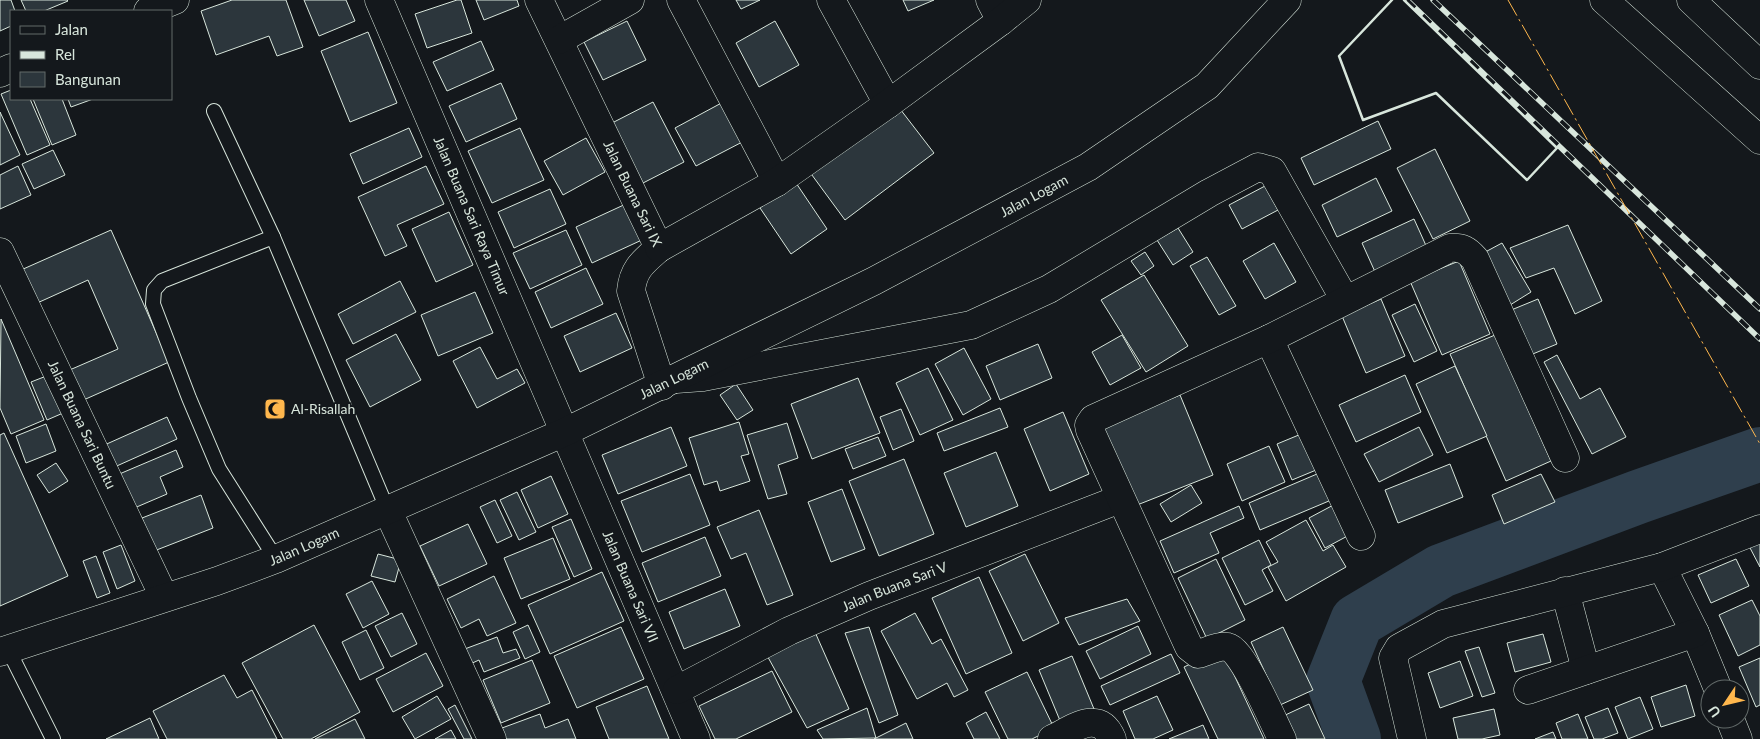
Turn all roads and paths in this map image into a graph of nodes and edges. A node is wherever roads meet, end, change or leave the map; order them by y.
1 (175, 0) edge
2 (379, 0) edge
3 (538, 0) edge
4 (630, 0) edge
5 (681, 0) edge
6 (831, 0) edge
7 (1027, 0) edge
8 (1286, 0) edge
9 (1604, 0) edge
10 (1691, 0) edge
11 (150, 10) edge
12 (996, 11) edge
13 (559, 40) junction
14 (1760, 65) edge
15 (888, 104) junction
16 (214, 111) dead end
17 (1760, 140) edge
18 (778, 182) junction
19 (273, 237) junction
20 (659, 248) junction
21 (0, 252) edge
22 (1345, 300) junction
23 (1269, 339) junction
24 (668, 382) junction
25 (565, 432) junction
26 (1565, 458) dead end
27 (1120, 499) junction
28 (388, 511) junction
29 (1760, 529) edge
30 (1360, 536) dead end
31 (276, 559) junction
32 (1662, 567) junction
33 (1565, 591) junction
34 (164, 596) junction
35 (1695, 633) junction
36 (4, 650) edge
37 (1586, 670) junction
38 (1714, 679) edge
39 (677, 690) junction
40 (1528, 690) dead end
41 (53, 739) edge
42 (492, 739) edge
43 (696, 739) edge
44 (1052, 739) edge
45 (1112, 739) edge
46 (1282, 739) edge
47 (1412, 739) edge

1 - 11 main road
2 - 25 main road, Jalan Buana Sari Raya Timur
3 - 13 main road, Jalan Buana Sari IX
4 - 13 main road
5 - 18 main road
6 - 15 main road
7 - 12 main road
8 - 24 main road, Jalan Logam
9 - 17 main road
10 - 14 main road
12 - 15 main road
13 - 20 main road, Jalan Buana Sari IX
15 - 18 main road
16 - 19 lane
18 - 20 main road
19 - 28 lane
19 - 31 lane
20 - 24 main road, Jalan Buana Sari IX
21 - 34 main road, Jalan Buana Sari Buntu
22 - 23 main road
22 - 24 main road
22 - 26 main road
23 - 27 main road
23 - 30 main road
24 - 25 main road, Jalan Logam
25 - 28 main road, Jalan Logam
25 - 39 main road, Jalan Buana Sari VII
27 - 39 main road, Jalan Buana Sari V
27 - 46 main road
28 - 31 main road, Jalan Logam
28 - 42 main road
29 - 32 main road
31 - 34 main road, Jalan Logam
32 - 33 main road
32 - 35 main road
33 - 37 main road
33 - 47 main road
34 - 36 main road, Jalan Logam
35 - 37 main road
35 - 38 main road
36 - 41 lane
37 - 40 main road
39 - 43 main road, Jalan Buana Sari VII
44 - 45 main road

